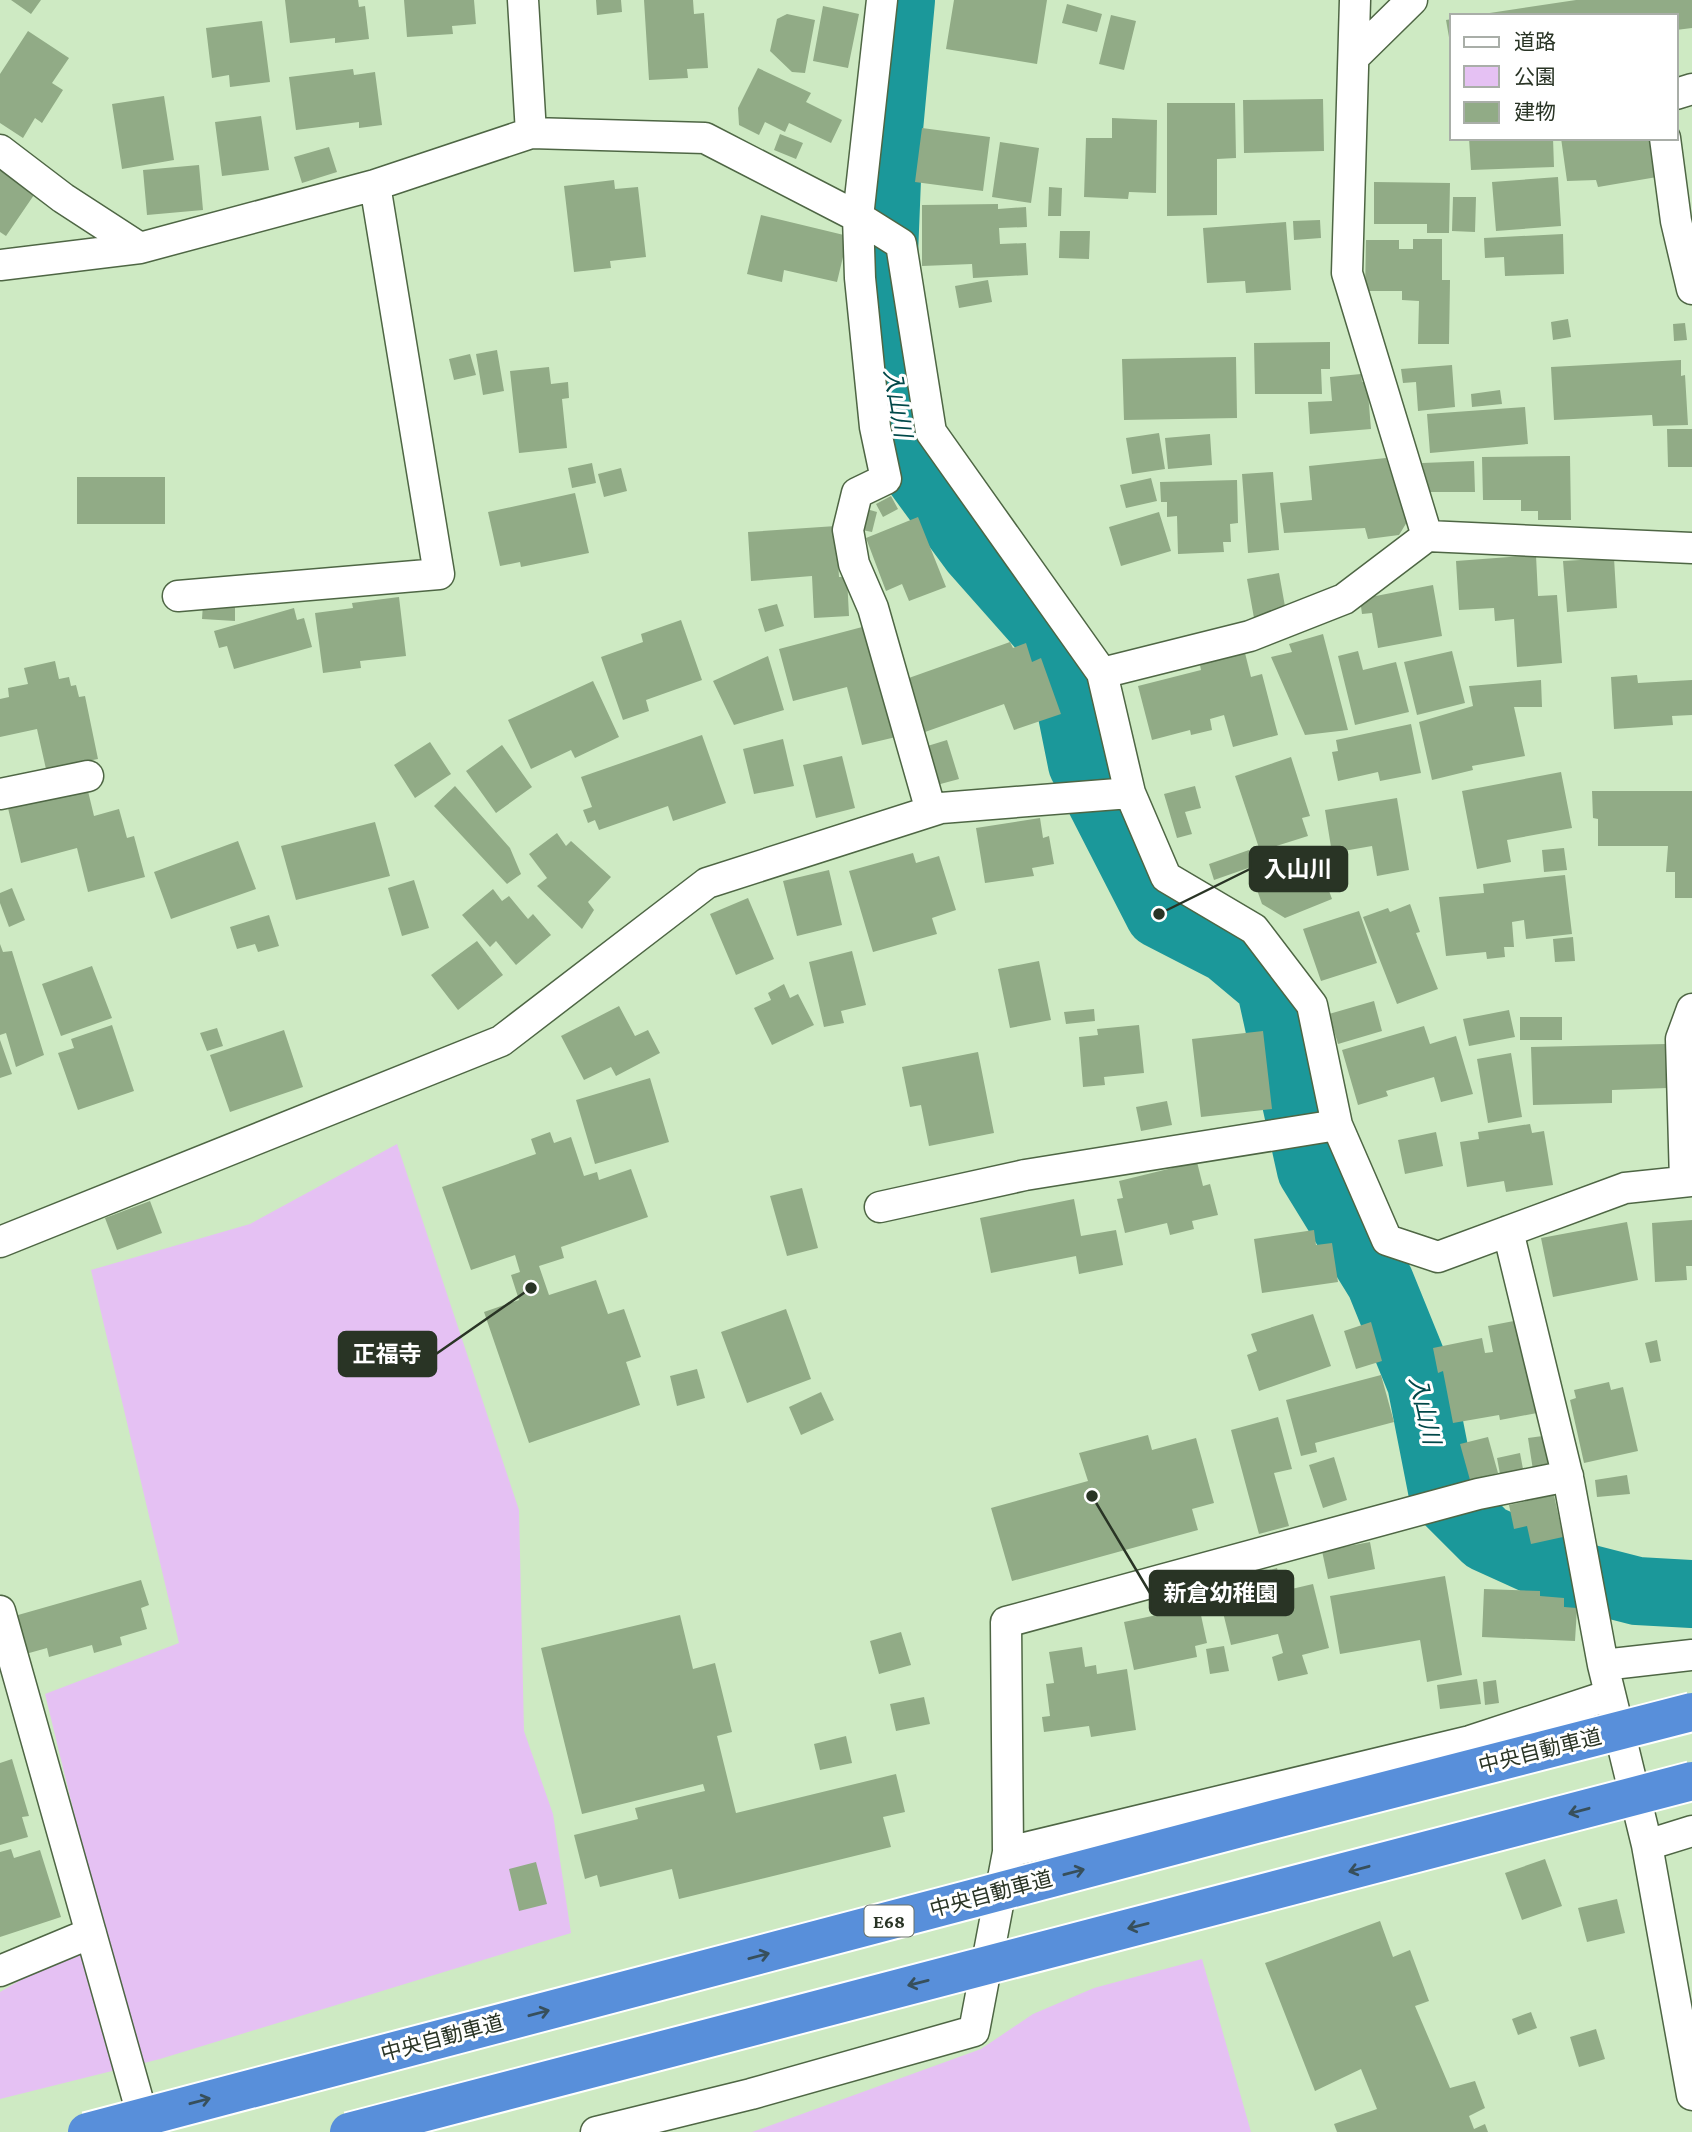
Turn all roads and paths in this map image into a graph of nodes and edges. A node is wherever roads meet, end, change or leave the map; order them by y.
1 (523, 0) edge
2 (882, 0) edge
3 (1355, 0) edge
4 (1412, 0) edge
5 (1355, 56) junction
6 (531, 133) junction
7 (1665, 140) edge
8 (0, 150) edge
9 (375, 186) junction
10 (858, 217) junction
11 (140, 248) junction
12 (0, 265) edge
13 (1692, 289) edge
14 (1427, 536) junction
15 (1692, 548) edge
16 (178, 596) dead end
17 (1102, 673) junction
18 (88, 776) dead end
19 (1126, 793) junction
20 (0, 794) edge
21 (931, 811) junction
22 (1692, 1009) edge
23 (1328, 1126) junction
24 (1688, 1181) edge
25 (880, 1207) dead end
26 (1508, 1231) junction
27 (0, 1242) edge
28 (1567, 1476) junction
29 (0, 1611) edge
30 (1692, 1655) edge
31 (1603, 1665) junction
32 (1610, 1695) junction
33 (1692, 1712) edge
34 (1692, 1781) edge
35 (1692, 1831) edge
36 (1647, 1845) junction
37 (1007, 1852) junction
38 (91, 1933) junction
39 (0, 1971) edge
40 (1687, 2033) edge
41 (1692, 2095) edge
42 (87, 2132) edge
43 (147, 2132) edge
44 (349, 2132) edge
45 (596, 2132) edge

1 - 6 street
2 - 10 street
3 - 5 street
4 - 5 street
5 - 14 street
6 - 9 street
6 - 10 street
7 - 13 street
8 - 11 street
9 - 11 street
9 - 16 street
10 - 17 street
10 - 21 street
11 - 12 street
14 - 15 street
14 - 17 street
17 - 19 street
18 - 20 street
19 - 21 street
19 - 23 street
21 - 27 street
22 - 24 street
23 - 25 street
23 - 26 street
24 - 26 street
26 - 28 street
28 - 31 street
28 - 37 street
29 - 38 street
30 - 31 street
31 - 32 street
32 - 36 street
32 - 37 street
42 -> 33 highway, 中央自動車道 / E68, bridge
34 -> 44 highway, bridge
35 - 36 street
36 - 40 street
37 - 45 street
38 - 39 street
38 - 43 street
40 - 41 street

